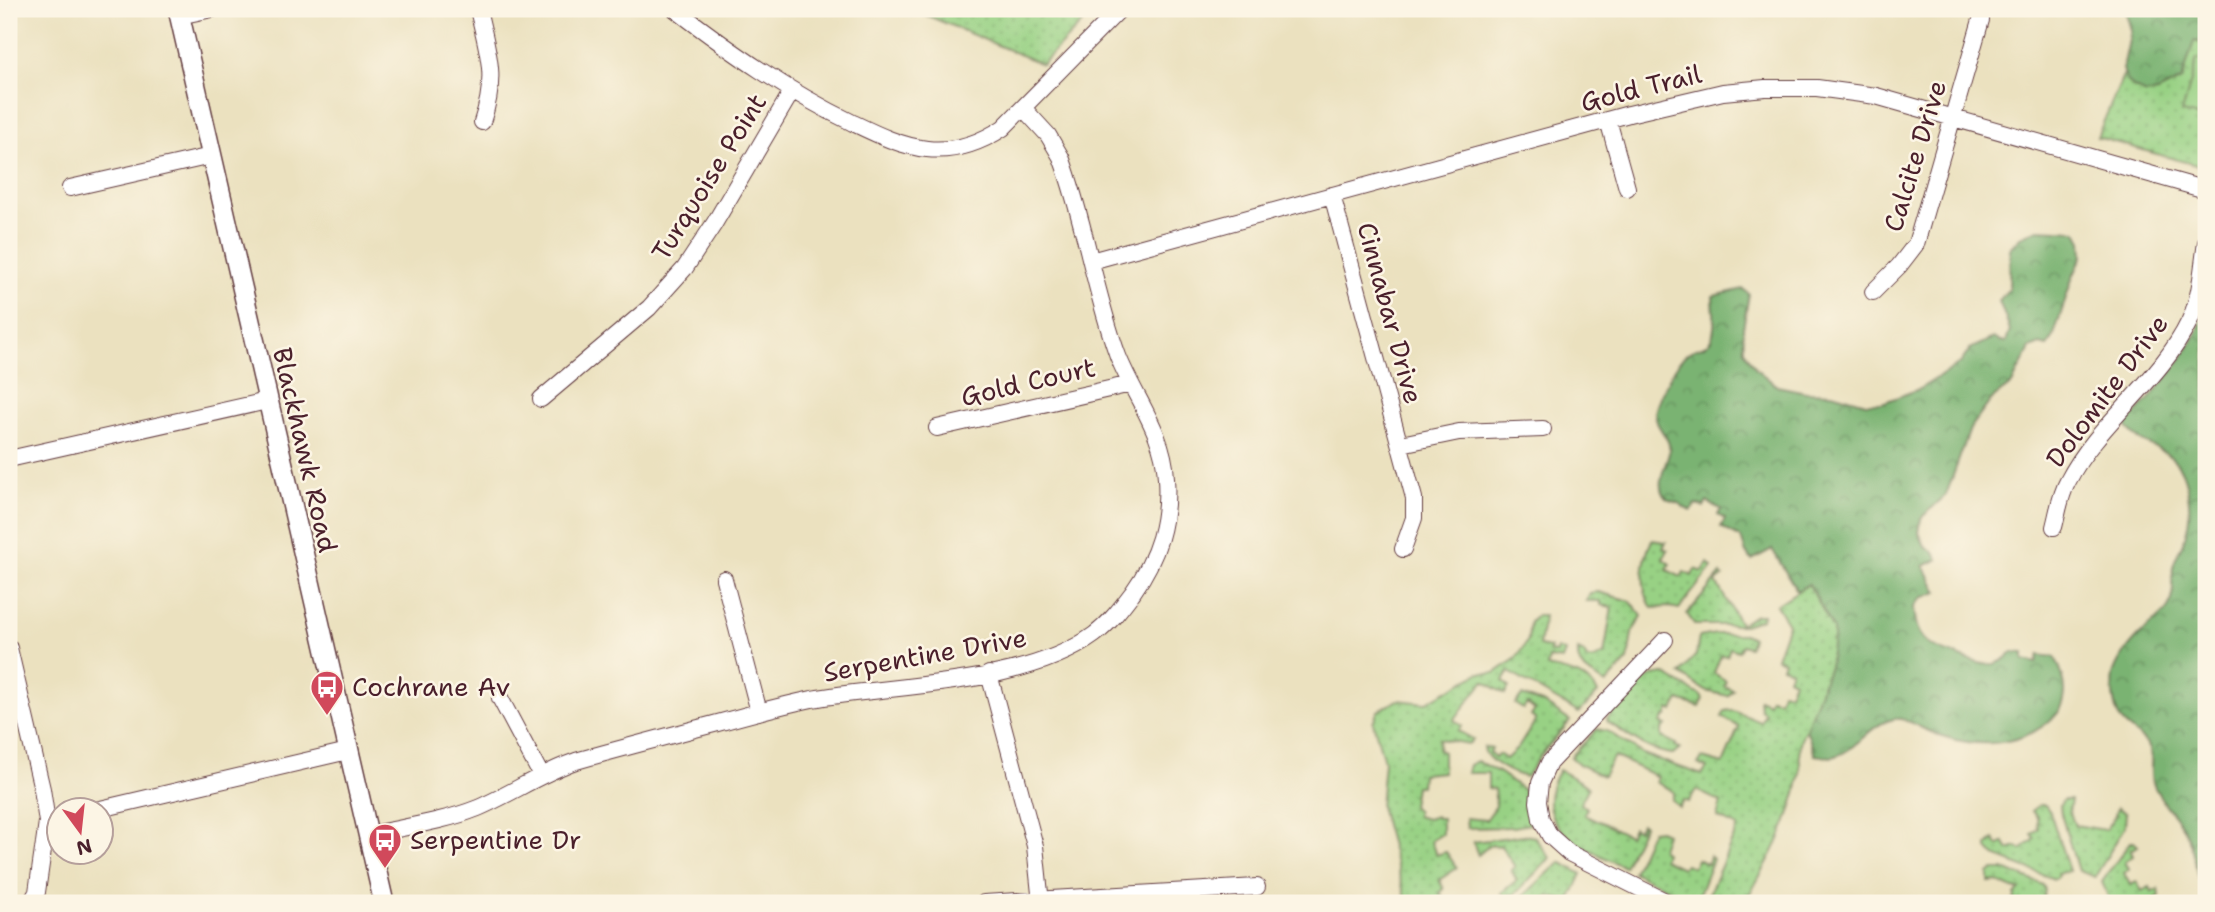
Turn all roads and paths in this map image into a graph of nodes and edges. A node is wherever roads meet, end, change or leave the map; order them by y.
1 (212, 9) edge
2 (478, 9) edge
3 (674, 9) edge
4 (1120, 9) edge
5 (179, 12) edge
6 (1981, 20) dead end
7 (792, 91) junction
8 (1024, 109) junction
9 (1953, 118) junction
10 (1608, 120) junction
11 (482, 122) dead end
12 (211, 156) junction
13 (70, 188) dead end
14 (1627, 188) dead end
15 (2206, 190) edge
16 (1332, 195) junction
17 (2206, 242) edge
18 (1091, 261) junction
19 (1873, 292) dead end
20 (1131, 384) junction
21 (541, 399) dead end
22 (267, 401) junction
23 (937, 428) dead end
24 (1543, 429) dead end
25 (1401, 444) junction
26 (9, 459) edge
27 (2054, 527) dead end
28 (1403, 550) dead end
29 (724, 579) dead end
30 (1665, 640) dead end
31 (9, 648) edge
32 (989, 674) junction
33 (500, 698) dead end
34 (759, 712) junction
35 (348, 751) junction
36 (541, 775) junction
37 (46, 800) edge
38 (116, 805) edge
39 (368, 835) junction
40 (46, 852) edge
41 (1257, 887) dead end
42 (1041, 901) edge
43 (31, 903) edge
44 (384, 903) edge
45 (984, 903) edge
46 (1668, 903) edge

1 - 5 street
2 - 11 street
3 - 7 street
4 - 8 street
5 - 12 street, Blackhawk Road
6 - 9 street, Calcite Drive
7 - 8 street
7 - 21 street, Turquoise Point
8 - 18 street, Serpentine Drive
9 - 10 street, Gold Trail
9 - 15 street, Gold Trail
9 - 19 street, Calcite Drive
10 - 14 street
10 - 16 street, Gold Trail
12 - 13 street
12 - 22 street, Blackhawk Road
16 - 18 street, Gold Trail
16 - 25 street, Cinnabar Drive
17 - 27 street, Dolomite Drive
18 - 20 street, Serpentine Drive
20 - 23 street, Gold Court
20 - 32 street, Serpentine Drive
22 - 26 street
22 - 35 street, Blackhawk Road
24 - 25 street, Cinnabar Drive
25 - 28 street, Cinnabar Drive
29 - 34 street
30 - 46 street
31 - 37 street
32 - 34 street, Serpentine Drive
32 - 42 street
33 - 36 street
34 - 36 street, Serpentine Drive
35 - 38 street
35 - 39 street, Blackhawk Road
36 - 39 street, Serpentine Drive
39 - 44 street, Blackhawk Road
40 - 43 street
41 - 42 street
42 - 45 street

